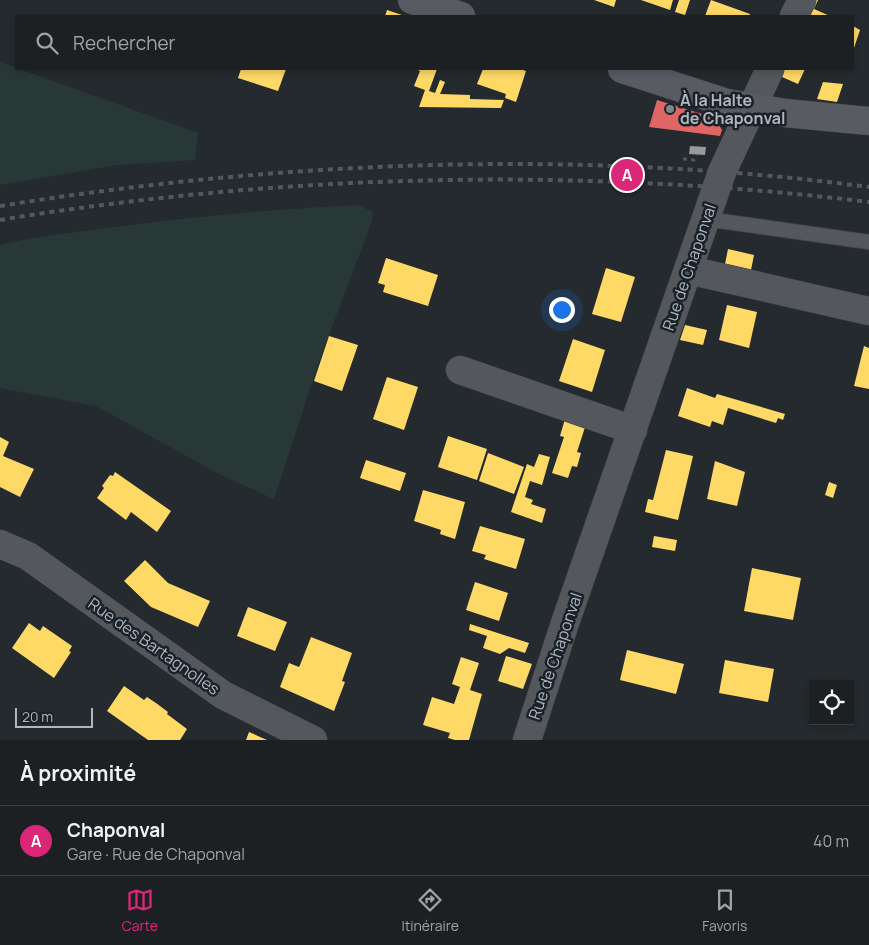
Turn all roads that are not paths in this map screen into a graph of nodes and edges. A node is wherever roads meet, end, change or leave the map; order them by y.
1 (412, 0) edge
2 (802, 0) edge
3 (459, 15) edge
4 (794, 15) edge
5 (625, 70) edge
6 (770, 70) edge
7 (752, 107) junction
8 (869, 121) edge
9 (706, 219) junction
10 (869, 242) edge
11 (688, 270) junction
12 (869, 311) edge
13 (460, 370) dead end
14 (633, 430) junction
15 (0, 544) edge
16 (313, 740) edge
17 (526, 740) edge

1 - 3 main road
2 - 4 street
5 - 7 main road
6 - 7 street, Rue de Chaponval
7 - 8 main road
7 - 9 street, Rue de Chaponval
9 - 10 lane
9 - 11 street, Rue de Chaponval
11 - 12 street
11 - 14 street, Rue de Chaponval
13 - 14 street
14 - 17 street, Rue de Chaponval
15 - 16 street, Rue des Bartagnolles

